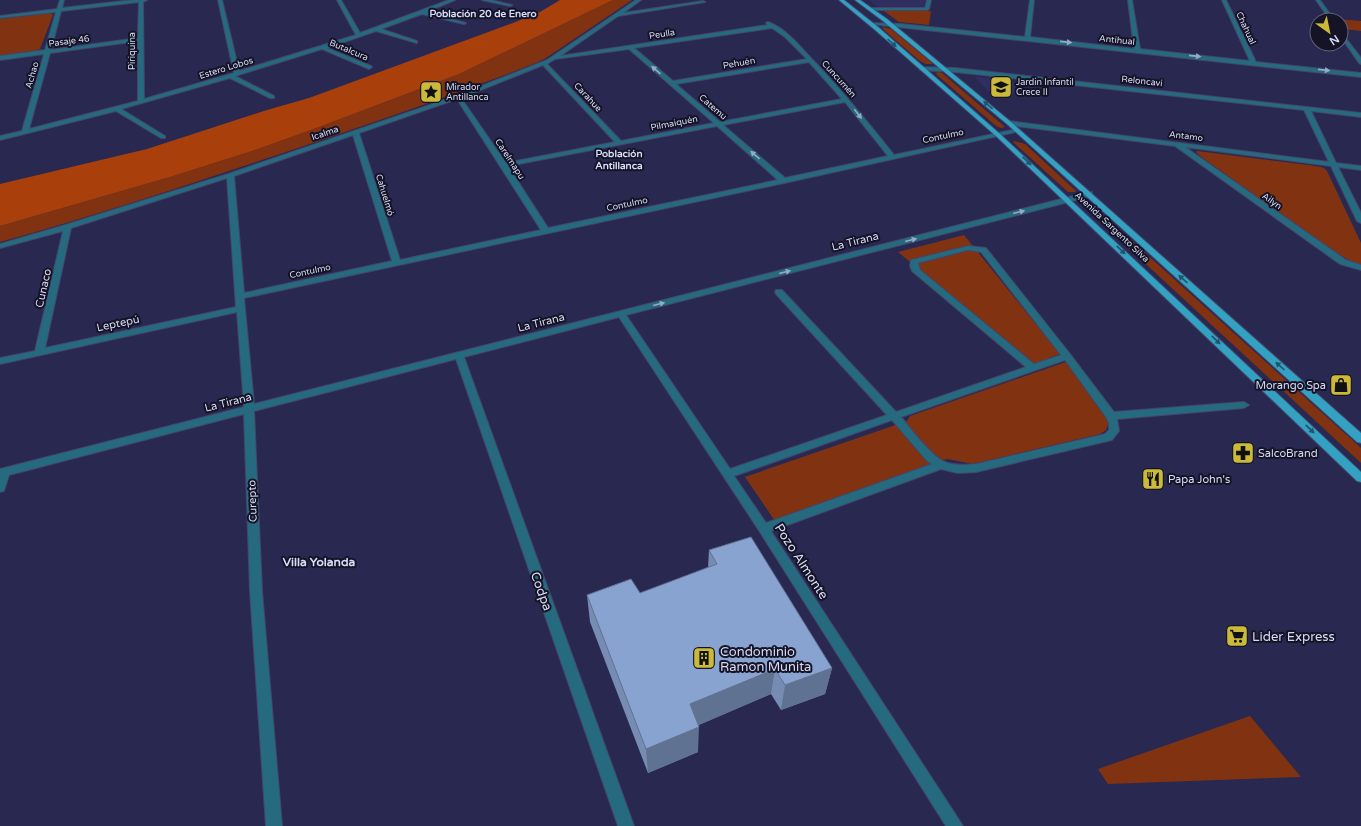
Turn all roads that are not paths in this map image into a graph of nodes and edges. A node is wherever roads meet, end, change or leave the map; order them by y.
1 (62, 0) edge
2 (141, 0) edge
3 (145, 0) edge
4 (220, 0) edge
5 (339, 0) edge
6 (453, 0) edge
7 (484, 0) edge
8 (639, 0) edge
9 (841, 0) edge
10 (858, 0) edge
11 (929, 0) edge
12 (1032, 0) edge
13 (1130, 0) edge
14 (1224, 0) edge
15 (1318, 0) edge
16 (441, 2) edge
17 (703, 2) dead end
18 (510, 5) dead end
19 (870, 9) junction
20 (59, 10) junction
21 (1326, 12) edge
22 (423, 13) junction
23 (616, 16) junction
24 (0, 17) edge
25 (764, 22) dead end
26 (464, 23) dead end
27 (872, 24) junction
28 (890, 24) junction
29 (773, 26) junction
30 (378, 30) junction
31 (359, 36) junction
32 (1027, 38) junction
33 (141, 39) junction
34 (415, 42) dead end
35 (1349, 45) edge
36 (630, 47) junction
37 (323, 48) junction
38 (1137, 50) junction
39 (48, 51) junction
40 (0, 58) edge
41 (552, 59) junction
42 (810, 60) junction
43 (1253, 62) junction
44 (1361, 62) edge
45 (544, 63) junction
46 (369, 67) dead end
47 (922, 69) junction
48 (944, 69) junction
49 (237, 74) junction
50 (1361, 75) edge
51 (231, 76) junction
52 (672, 83) junction
53 (272, 97) dead end
54 (458, 97) junction
55 (846, 100) junction
56 (141, 102) junction
57 (1306, 108) junction
58 (118, 109) junction
59 (1361, 115) edge
60 (1009, 123) junction
61 (719, 124) junction
62 (1017, 131) junction
63 (26, 132) junction
64 (356, 133) junction
65 (998, 135) junction
66 (163, 137) dead end
67 (0, 138) edge
68 (618, 143) junction
69 (1176, 143) junction
70 (892, 158) junction
71 (1333, 164) junction
72 (504, 165) junction
73 (1361, 168) edge
74 (230, 175) junction
75 (784, 180) junction
76 (1089, 194) junction
77 (1068, 200) junction
78 (1361, 221) edge
79 (68, 227) junction
80 (546, 231) junction
81 (0, 246) edge
82 (397, 263) junction
83 (1361, 268) edge
84 (779, 292) dead end
85 (240, 296) junction
86 (241, 309) junction
87 (621, 314) junction
88 (39, 353) junction
89 (459, 356) junction
90 (1067, 356) junction
91 (0, 361) edge
92 (1033, 368) junction
93 (1244, 405) dead end
94 (249, 409) junction
95 (895, 416) junction
96 (1111, 416) junction
97 (1361, 439) edge
98 (941, 465) junction
99 (2, 472) edge
100 (727, 474) junction
101 (1360, 477) edge
102 (0, 488) edge
103 (764, 529) junction
104 (274, 826) edge
105 (626, 826) edge
106 (955, 826) edge

1 - 20 street, Achao
2 - 3 street
2 - 20 street
2 - 33 street, Piriquina
4 - 49 street
5 - 31 street, Butalcura
6 - 16 street, Estero Lobos
7 - 18 street
8 - 23 street, Icalma
9 - 27 main road, Avenida Sargento Silva
10 - 19 main road, Avenida Sargento Silva
11 - 19 street
12 - 32 street
13 - 38 street
14 - 43 street, Chahual
15 - 21 street
16 - 22 street, Estero Lobos
17 - 23 street
19 - 28 main road, Avenida Sargento Silva
20 - 24 street
20 - 39 street, Achao
22 - 26 street
22 - 30 street, Estero Lobos
23 - 41 street, Icalma
25 - 29 street, Cuncumén
27 - 28 street, Antihual
27 -> 47 main road, Avenida Sargento Silva
28 - 32 street, Antihual
28 - 48 main road, Avenida Sargento Silva
29 - 36 street, Peulla
29 - 42 street, Cuncumén
30 - 31 street, Estero Lobos
30 - 34 street
31 - 37 street, Estero Lobos
32 -> 38 street, Antihual
33 - 39 street, Pasaje 46
33 - 56 street, Piriquina
35 - 44 street
36 - 41 street, Peulla
52 -> 36 street, Catemu
37 - 46 street, Butalcura
37 - 49 street, Estero Lobos
38 -> 43 street, Antihual
39 - 40 street, Pasaje 46
39 - 63 street, Achao
41 - 45 street, Icalma
42 - 52 street, Pehuén
42 - 55 street, Cuncumén
43 -> 50 street, Antihual
45 - 54 street, Icalma
45 - 68 street, Carahue
47 - 48 street, Reloncavi
47 - 65 main road, Avenida Sargento Silva
48 - 57 street, Reloncavi
60 -> 48 main road, Avenida Sargento Silva
49 - 51 street, Estero Lobos
51 - 53 street
51 - 56 street, Estero Lobos
52 - 61 street, Catemu
54 - 64 street, Icalma
54 - 72 street, Carelmapu
55 - 61 street, Pilmaiquén
55 -> 70 street, Cuncumén
56 - 58 street, Estero Lobos
57 - 59 street, Reloncavi
57 - 71 street
58 - 63 street, Estero Lobos
58 - 66 street
60 - 62 main road, Avenida Sargento Silva
60 - 69 street, Antamo
61 - 68 street, Pilmaiquén
75 -> 61 street, Catemu
62 - 65 street, Contulmo
62 - 76 main road, Avenida Sargento Silva
63 - 67 street, Estero Lobos
64 - 74 street, Icalma
64 - 82 street, Cahuelmó
65 - 70 street, Contulmo
65 -> 77 main road, Avenida Sargento Silva
68 - 72 street, Pilmaiquén
69 - 71 street, Antamo
69 - 83 street, Ailyn
70 - 75 street, Contulmo
71 - 73 street, Antamo
71 - 78 street
72 - 80 street, Carelmapu
74 - 79 street, Icalma
74 - 85 street, Curepto
75 - 80 street, Contulmo
76 - 77 street, La Tirana
97 -> 76 main road, Avenida Sargento Silva
87 -> 77 street, La Tirana
77 -> 101 main road, Avenida Sargento Silva
79 - 81 street, Icalma
79 - 88 street, Cunaco
80 - 82 street, Contulmo
82 - 85 street, Contulmo
84 - 95 street
85 - 86 street, Curepto
86 - 88 street, Leptepú
86 - 94 street, Curepto
87 - 89 street, La Tirana
87 - 100 street, Pozo Almonte
88 - 91 street, Leptepú
89 - 94 street, La Tirana
89 - 105 street, Codpa
90 - 92 street
90 - 92 street
90 - 96 street
92 - 95 street
93 - 96 street
94 - 99 street, La Tirana
94 - 104 street, Curepto
95 - 98 street
95 - 100 street
96 - 98 street
98 - 103 street
99 - 102 street
100 - 103 street, Pozo Almonte
103 - 106 street, Pozo Almonte

